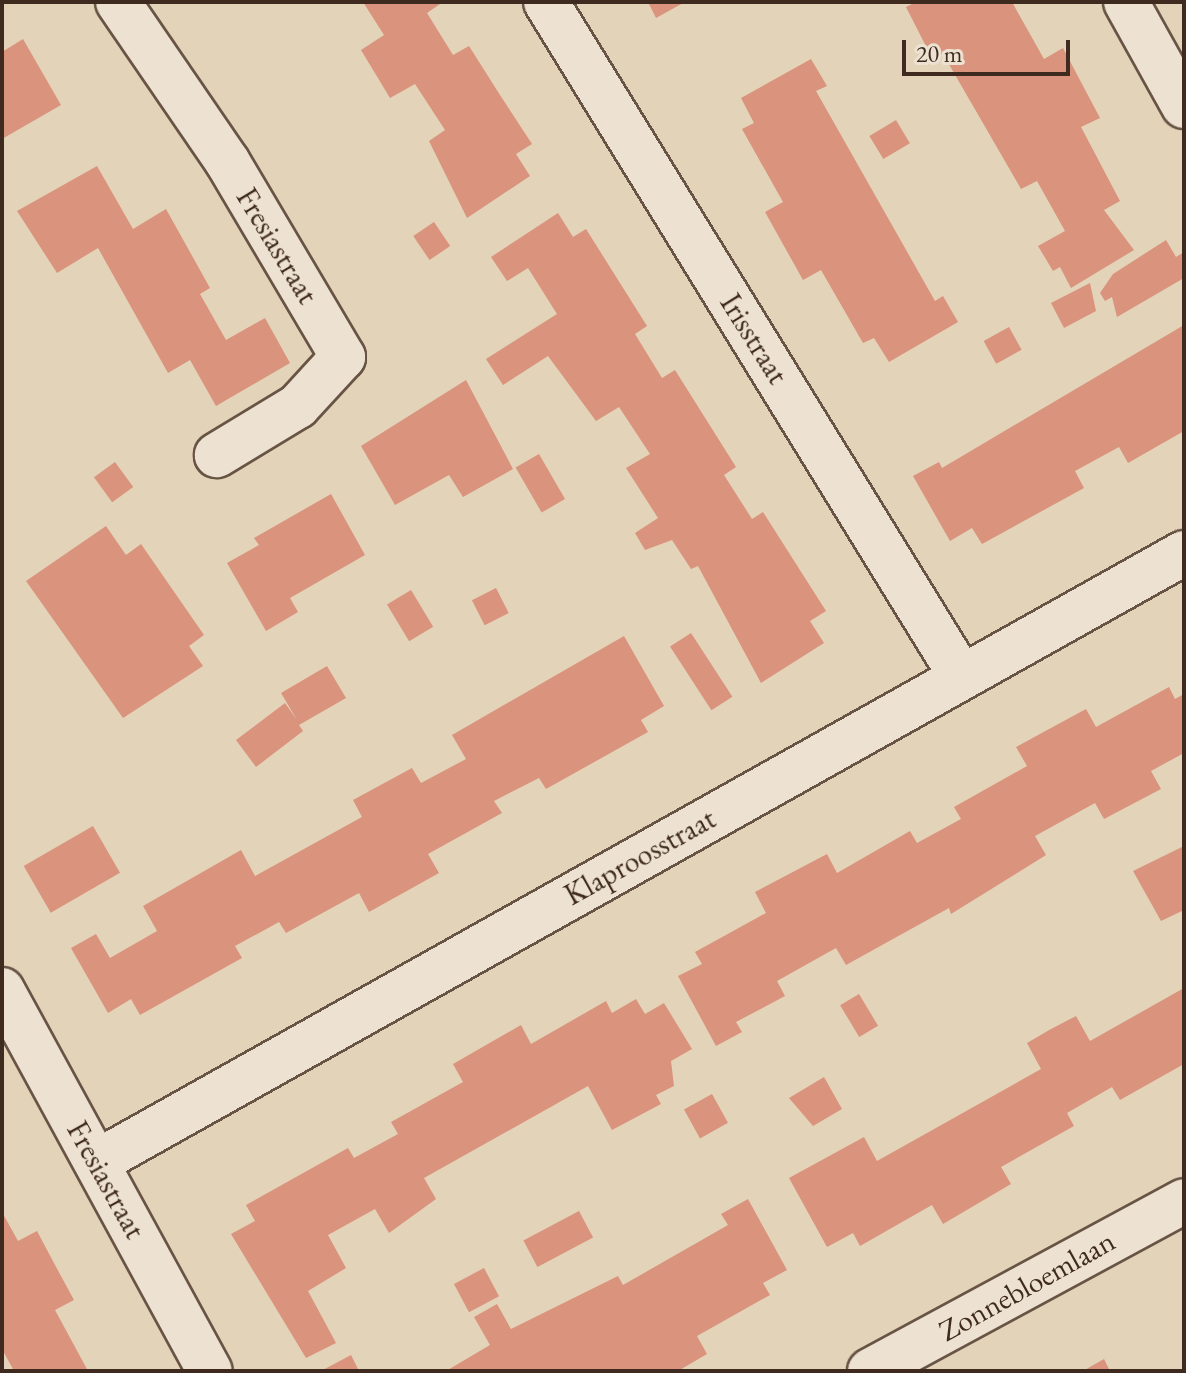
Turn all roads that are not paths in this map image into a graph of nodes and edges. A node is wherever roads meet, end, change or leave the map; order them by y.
1 (118, 2) edge
2 (546, 2) edge
3 (1126, 2) edge
4 (1184, 106) edge
5 (217, 455) dead end
6 (1184, 553) edge
7 (961, 676) junction
8 (2, 990) edge
9 (97, 1162) junction
10 (1184, 1201) edge
11 (877, 1370) edge
12 (210, 1371) edge

1 - 5 street, Fresiastraat
2 - 7 street, Irisstraat
3 - 4 street
6 - 7 street, Klaproosstraat
7 - 9 street, Klaproosstraat
8 - 9 street, Fresiastraat
9 - 12 street, Fresiastraat
10 - 11 street, Zonnebloemlaan

